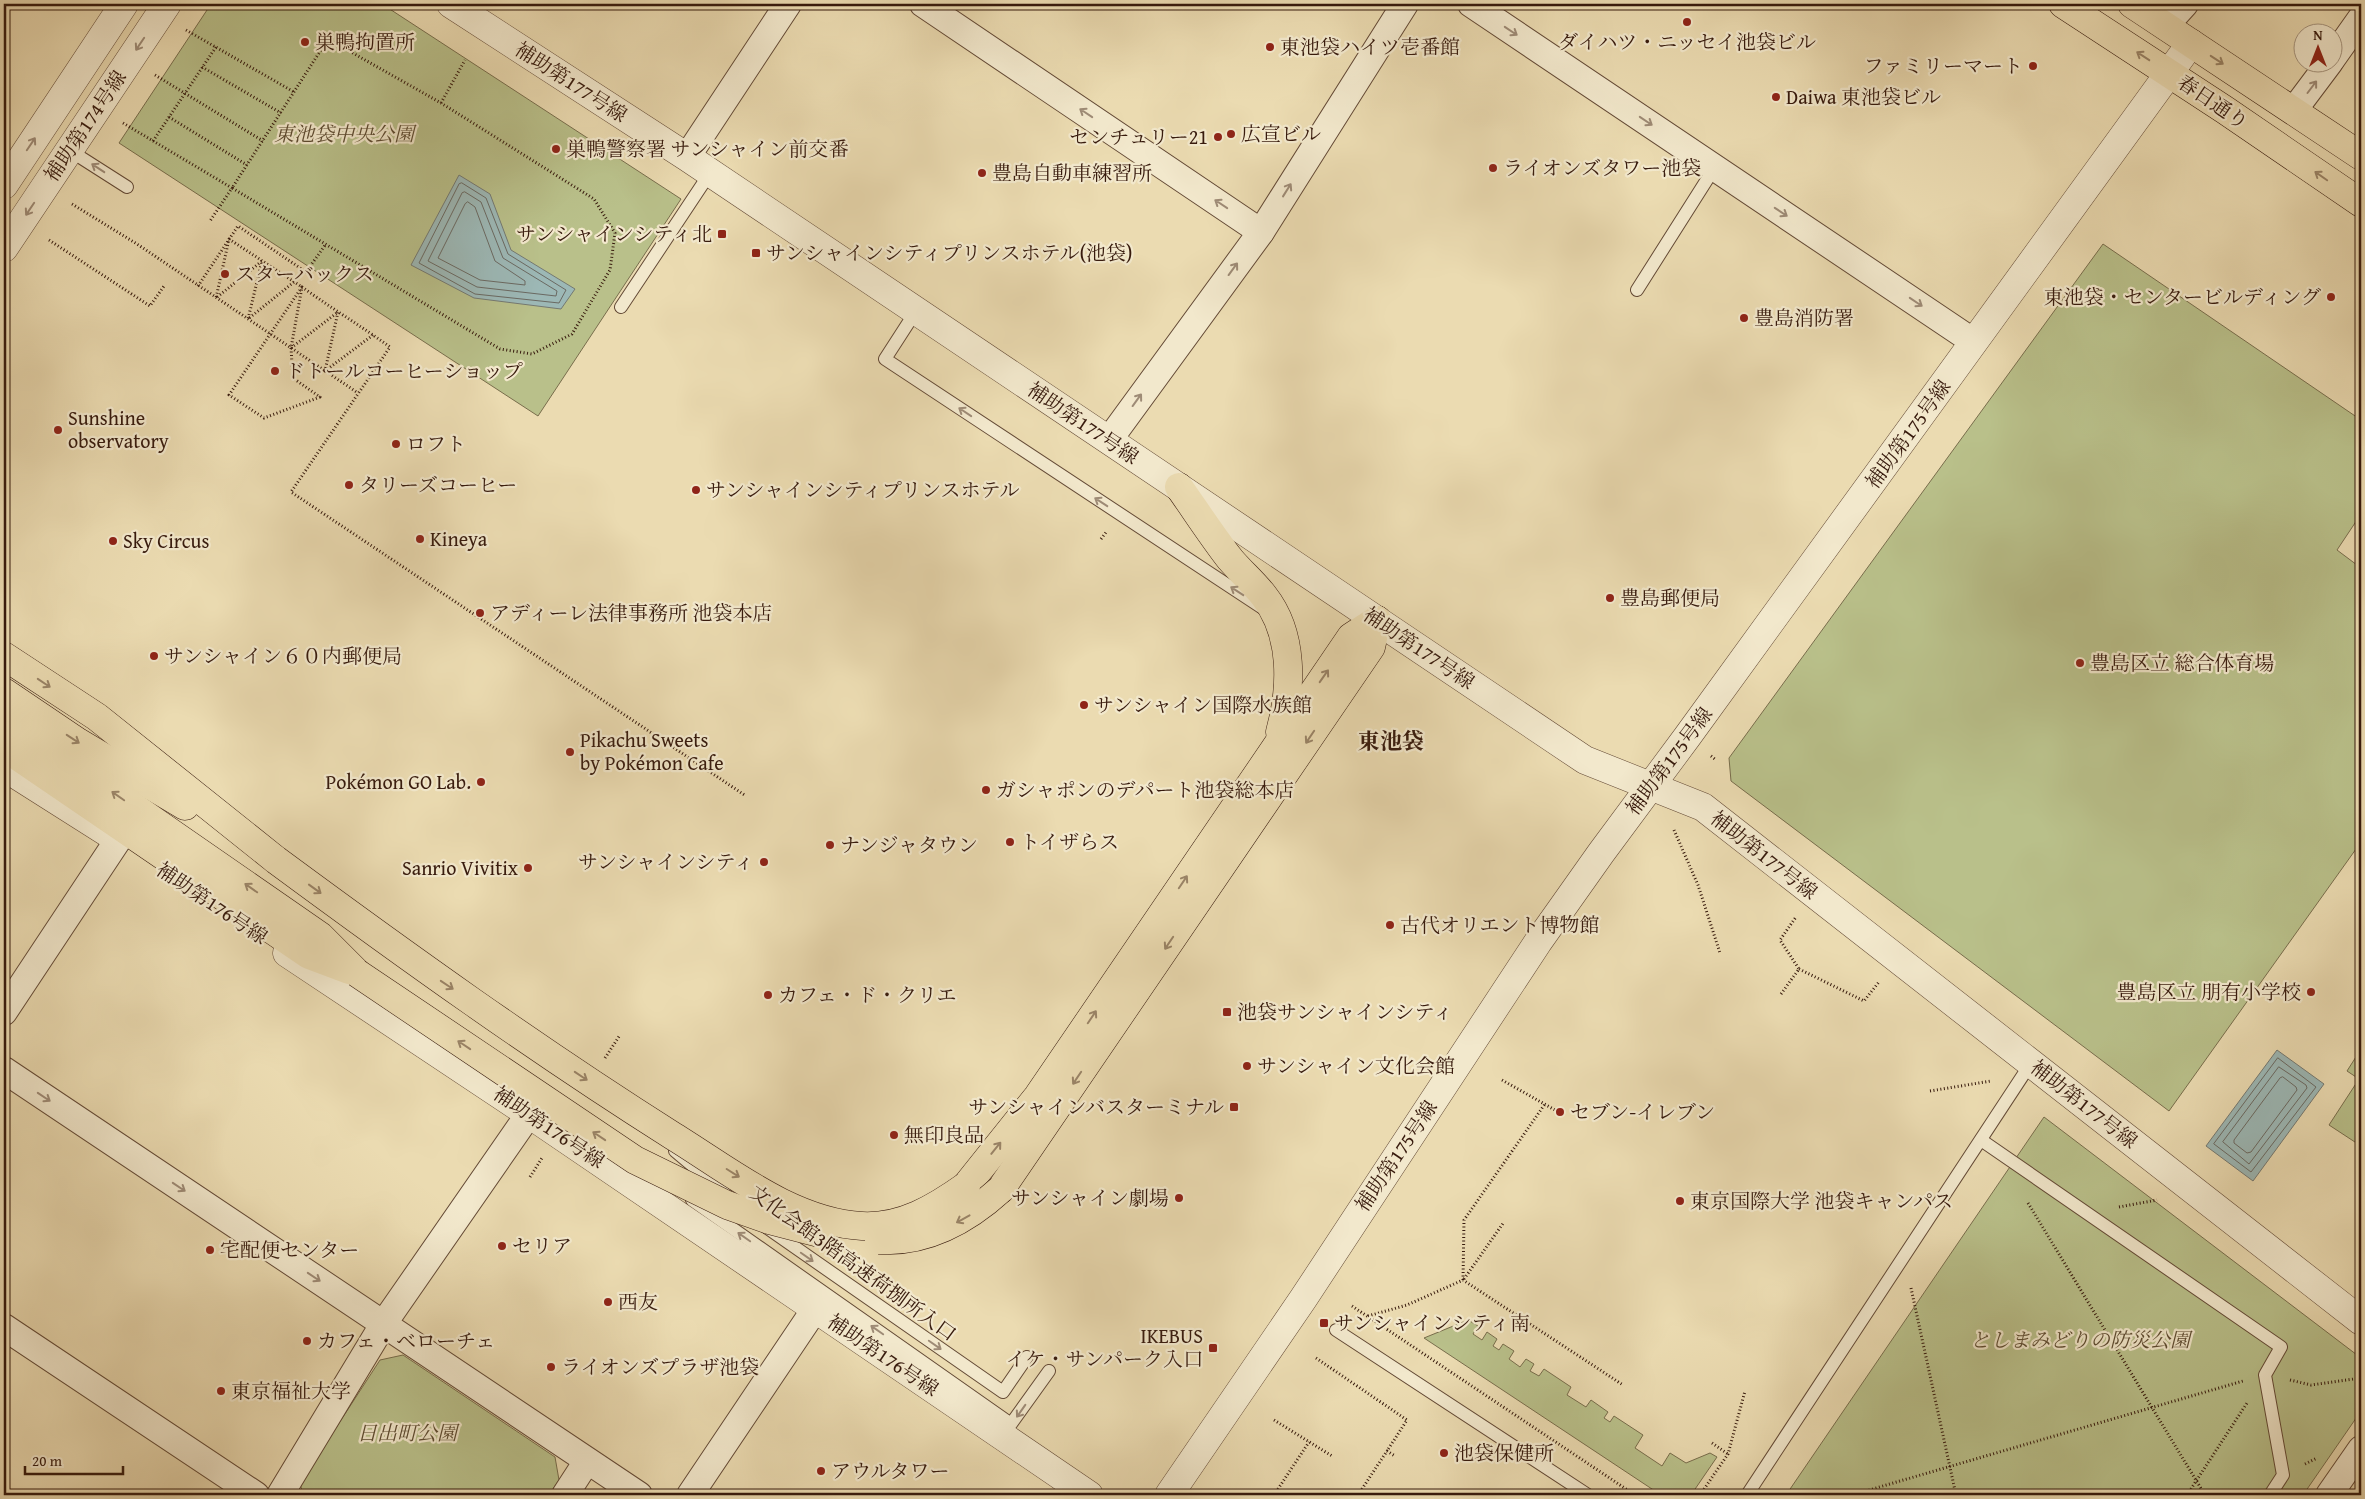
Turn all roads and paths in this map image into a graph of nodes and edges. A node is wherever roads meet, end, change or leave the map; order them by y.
1 (124, 4) edge
2 (167, 4) edge
3 (452, 4) edge
4 (788, 4) edge
5 (923, 4) edge
6 (1404, 4) edge
7 (1470, 4) edge
8 (2063, 4) edge
9 (2132, 4) edge
10 (2185, 4) edge
11 (2361, 18) edge
12 (2166, 25) junction
13 (182, 28) dead end
14 (2191, 43) junction
15 (2342, 45) edge
16 (216, 47) junction
17 (465, 60) dead end
18 (202, 67) junction
19 (2322, 72) edge
20 (2169, 73) junction
21 (154, 74) dead end
22 (294, 92) junction
23 (185, 93) junction
24 (441, 103) junction
25 (2294, 110) junction
26 (281, 113) junction
27 (169, 117) junction
28 (123, 123) dead end
29 (153, 141) junction
30 (263, 141) junction
31 (70, 150) junction
32 (2361, 156) edge
33 (686, 157) junction
34 (247, 165) junction
35 (1715, 167) junction
36 (710, 173) junction
37 (4, 184) edge
38 (127, 187) dead end
39 (232, 188) junction
40 (2361, 203) edge
41 (72, 204) dead end
42 (210, 221) dead end
43 (1261, 232) junction
44 (229, 239) junction
45 (49, 240) dead end
46 (326, 244) junction
47 (6, 248) edge
48 (262, 261) junction
49 (294, 282) junction
50 (164, 286) dead end
51 (198, 286) junction
52 (302, 287) junction
53 (1637, 290) dead end
54 (216, 298) junction
55 (621, 307) dead end
56 (916, 311) junction
57 (338, 312) junction
58 (248, 319) junction
59 (270, 334) junction
60 (373, 335) junction
61 (1974, 342) junction
62 (291, 348) junction
63 (325, 371) junction
64 (358, 393) junction
65 (1109, 440) junction
66 (1179, 487) junction
67 (1278, 618) junction
68 (1377, 620) junction
69 (9, 658) edge
70 (4, 692) edge
71 (4, 717) edge
72 (1278, 743) junction
73 (4, 746) edge
74 (4, 767) edge
75 (1650, 786) junction
76 (746, 796) dead end
77 (1674, 830) dead end
78 (118, 840) junction
79 (276, 860) junction
80 (1798, 914) dead end
81 (1720, 953) dead end
82 (1799, 969) junction
83 (357, 973) junction
84 (1881, 980) dead end
85 (1781, 994) dead end
86 (4, 1012) edge
87 (620, 1035) dead end
88 (604, 1059) dead end
89 (2031, 1063) junction
90 (4, 1070) edge
91 (1502, 1080) dead end
92 (1995, 1081) dead end
93 (1930, 1091) dead end
94 (606, 1094) junction
95 (1545, 1104) junction
96 (1555, 1110) dead end
97 (529, 1114) junction
98 (1981, 1140) junction
99 (635, 1160) junction
100 (2163, 1199) dead end
101 (2027, 1200) dead end
102 (2087, 1213) junction
103 (1504, 1222) dead end
104 (1464, 1280) junction
105 (1909, 1281) dead end
106 (1352, 1306) dead end
107 (815, 1309) junction
108 (1368, 1316) junction
109 (2361, 1321) edge
110 (384, 1323) junction
111 (4, 1327) edge
112 (1336, 1330) dead end
113 (1027, 1356) dead end
114 (1316, 1358) dead end
115 (1049, 1371) dead end
116 (2264, 1375) junction
117 (2361, 1378) edge
118 (1623, 1385) dead end
119 (1745, 1391) dead end
120 (2152, 1408) junction
121 (1274, 1420) dead end
122 (1308, 1442) junction
123 (1712, 1443) dead end
124 (1387, 1451) junction
125 (1728, 1454) junction
126 (2360, 1454) edge
127 (1332, 1456) dead end
128 (1395, 1456) dead end
129 (587, 1461) junction
130 (1950, 1467) junction
131 (2196, 1481) junction
132 (256, 1495) edge
133 (280, 1495) edge
134 (565, 1495) edge
135 (639, 1495) edge
136 (690, 1495) edge
137 (1089, 1495) edge
138 (1169, 1495) edge
139 (1274, 1495) edge
140 (1358, 1495) edge
141 (1588, 1495) edge
142 (1635, 1495) edge
143 (1700, 1495) edge
144 (1747, 1495) edge
145 (1852, 1495) edge
146 (1956, 1495) edge
147 (2187, 1495) edge
148 (2205, 1495) edge
149 (2270, 1495) edge
150 (2330, 1495) edge

37 -> 1 street, 補助第174号線
2 -> 31 street, 補助第174号線
3 - 33 street, 補助第177号線
4 - 33 street
43 -> 5 street
43 -> 6 street
7 -> 35 street
20 -> 8 highway, 春日通り
9 - 12 highway, 春日通り
10 - 12 street
11 - 15 street
12 - 14 highway, 春日通り
13 - 16 path
14 - 20 street, 補助第175号線
14 -> 25 highway, 春日通り
16 - 18 path
16 - 22 path
17 - 24 path
18 - 23 path
18 - 26 path
25 -> 19 street
40 -> 20 highway, 春日通り
20 - 61 street, 補助第175号線
21 - 23 path
22 - 24 path
22 - 26 path
23 - 27 path
23 - 30 path
24 - 46 path
25 - 32 highway, 春日通り
26 - 30 path
27 - 29 path
27 - 34 path
28 - 29 path
29 - 39 path
30 - 34 path
38 -> 31 lane
31 -> 47 street, 補助第174号線
33 - 36 street, 補助第177号線
34 - 39 path
35 - 53 lane
35 -> 61 street
36 - 55 lane
36 - 56 street, 補助第177号線
39 - 42 path
39 - 46 path
41 - 51 path
65 -> 43 street
44 - 46 path
44 - 48 path
44 - 51 path
44 - 54 path
45 - 50 path
48 - 49 path
48 - 54 path
48 - 58 path
49 - 52 path
49 - 58 path
51 - 54 path
52 - 57 path
52 - 59 path
52 - 62 path
54 - 58 path
56 - 65 street, 補助第177号線
67 -> 56 lane
57 - 60 path
57 - 62 path
57 - 63 path
58 - 59 path
59 - 62 path
59 - 62 path
60 - 63 path
60 - 64 path
61 - 75 street, 補助第175号線
62 - 63 path
63 - 64 path
64 - 76 path
65 - 66 street, 補助第177号線
66 - 67 highway
66 - 68 street, 補助第177号線
67 - 72 highway
72 -> 68 highway
68 - 75 street, 補助第177号線
68 -> 99 highway, bridge
69 -> 79 highway
70 -> 79 highway
83 -> 71 highway
94 -> 72 highway, bridge
73 - 83 highway
74 - 78 street, 補助第176号線
75 - 89 street, 補助第177号線
75 - 138 street, 補助第175号線
77 - 81 path
78 - 86 street
78 - 97 street, 補助第176号線
79 -> 94 highway, bridge
80 - 82 path
82 - 84 path
82 - 85 path
99 -> 83 highway, bridge
87 - 88 path
89 - 98 lane
89 - 109 street, 補助第177号線
90 -> 110 street
91 - 95 path
92 - 93 path
94 -> 113 lane, 文化会館3階高速荷捌所入口, bridge
95 - 96 path
95 - 104 path
97 - 107 street, 補助第176号線
97 - 110 street
98 - 102 lane
98 - 144 lane
115 -> 99 lane, bridge
100 - 102 path
101 - 120 path
102 - 116 lane
103 - 104 path
104 - 108 path
104 - 118 path
105 - 130 path
106 - 108 path
107 - 136 street
107 - 137 street, 補助第176号線
108 - 142 path
110 - 129 street
110 - 133 street
111 - 132 street
112 - 141 lane
114 - 124 path
116 - 117 path
116 - 120 path
116 - 131 path
116 - 149 lane
119 - 125 path
120 - 130 path
120 - 131 path
121 - 122 path
122 - 127 path
122 - 139 path
123 - 125 path
124 - 128 path
124 - 140 path
125 - 143 path
126 - 150 street
129 - 134 street
129 - 135 street
130 - 145 path
130 - 146 path
131 - 147 path
131 - 148 path

